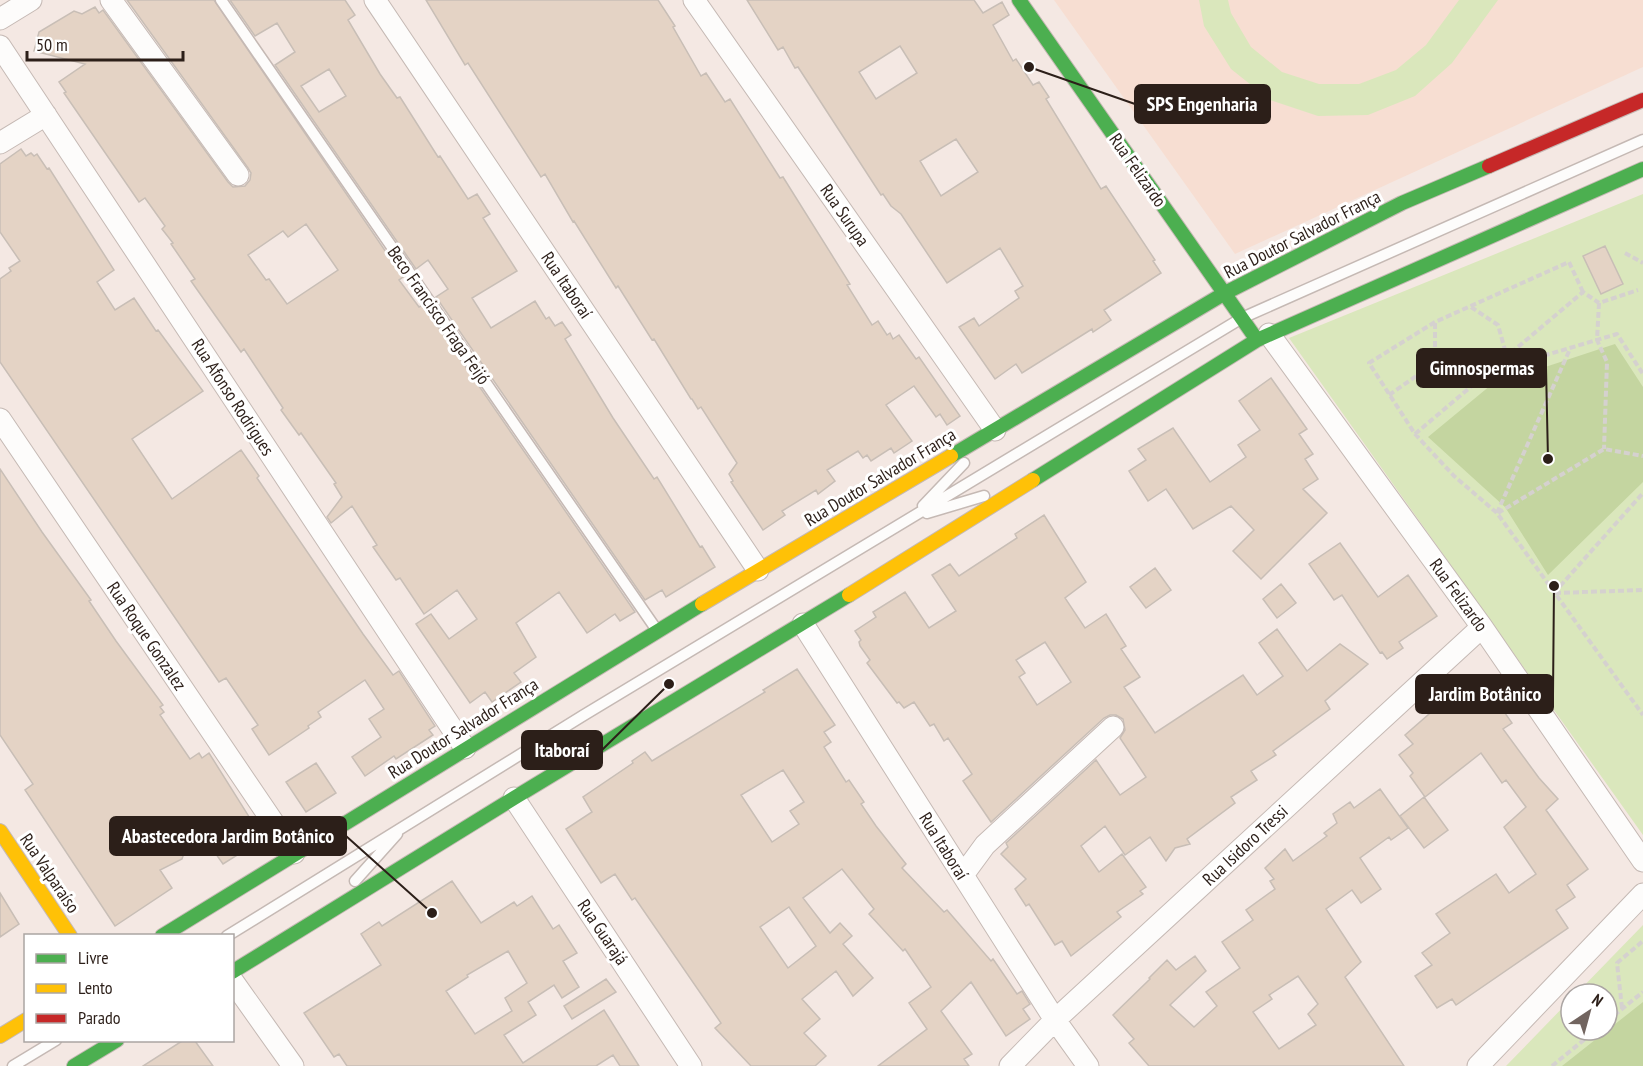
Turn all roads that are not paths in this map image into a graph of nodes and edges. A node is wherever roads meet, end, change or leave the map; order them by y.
1 (31, 0) edge
2 (111, 0) edge
3 (221, 0) edge
4 (375, 0) edge
5 (694, 0) edge
6 (1019, 0) edge
7 (0, 19) edge
8 (0, 46) edge
9 (1643, 100) edge
10 (46, 115) junction
11 (1643, 140) edge
12 (0, 143) edge
13 (1643, 169) edge
14 (238, 175) dead end
15 (1225, 293) junction
16 (1242, 318) junction
17 (1263, 337) junction
18 (0, 419) edge
19 (995, 430) junction
20 (1027, 483) junction
21 (912, 517) junction
22 (758, 570) junction
23 (803, 624) junction
24 (1482, 627) junction
25 (657, 630) junction
26 (1113, 727) dead end
27 (465, 748) junction
28 (514, 798) junction
29 (404, 826) junction
30 (0, 831) edge
31 (294, 853) junction
32 (1643, 861) edge
33 (963, 875) junction
34 (1643, 894) edge
35 (327, 913) junction
36 (69, 934) edge
37 (165, 934) edge
38 (230, 934) edge
39 (234, 971) edge
40 (234, 983) edge
41 (1055, 1020) junction
42 (24, 1021) edge
43 (0, 1034) edge
44 (54, 1042) edge
45 (115, 1042) edge
46 (13, 1066) edge
47 (74, 1066) edge
48 (293, 1066) edge
49 (691, 1066) edge
50 (1010, 1066) edge
51 (1088, 1066) edge
52 (1478, 1066) edge

1 - 7 street
2 - 14 street
3 - 25 lane, Beco Francisco Fraga Feijó
4 - 22 street, Rua Itaboraí
5 - 19 street, Rua Surupa
6 - 15 main road, Rua Felizardo
8 - 10 street, Rua Afonso Rodrigues
9 - 15 main road, Rua Doutor Salvador França
10 - 12 street
10 - 27 street, Rua Afonso Rodrigues
11 - 16 lane
13 - 17 main road
15 - 16 main road, Rua Felizardo
15 - 19 main road, Rua Doutor Salvador França
16 - 17 main road, Rua Felizardo
16 - 21 lane
17 - 20 main road
17 - 24 street, Rua Felizardo
18 - 31 street, Rua Roque Gonzalez
19 - 21 lane
19 - 22 main road, Rua Doutor Salvador França
20 - 21 lane
20 - 23 main road
21 - 29 lane
22 - 25 main road, Rua Doutor Salvador França
23 - 28 main road
23 - 33 street, Rua Itaboraí
24 - 32 street, Rua Felizardo
24 - 41 street, Rua Isidoro Tressi
25 - 27 main road, Rua Doutor Salvador França
26 - 33 street
27 - 31 main road, Rua Doutor Salvador França
28 - 35 main road
28 - 49 street, Rua Guarajá
29 - 35 lane
29 - 38 lane
30 - 36 main road, Rua Valparaíso
31 - 37 main road, Rua Doutor Salvador França
33 - 41 street, Rua Itaboraí
34 - 52 street
35 - 39 main road
40 - 48 street
41 - 50 street, Rua Isidoro Tressi
41 - 51 street, Rua Itaboraí
42 - 43 main road
44 - 46 lane
45 - 47 main road

